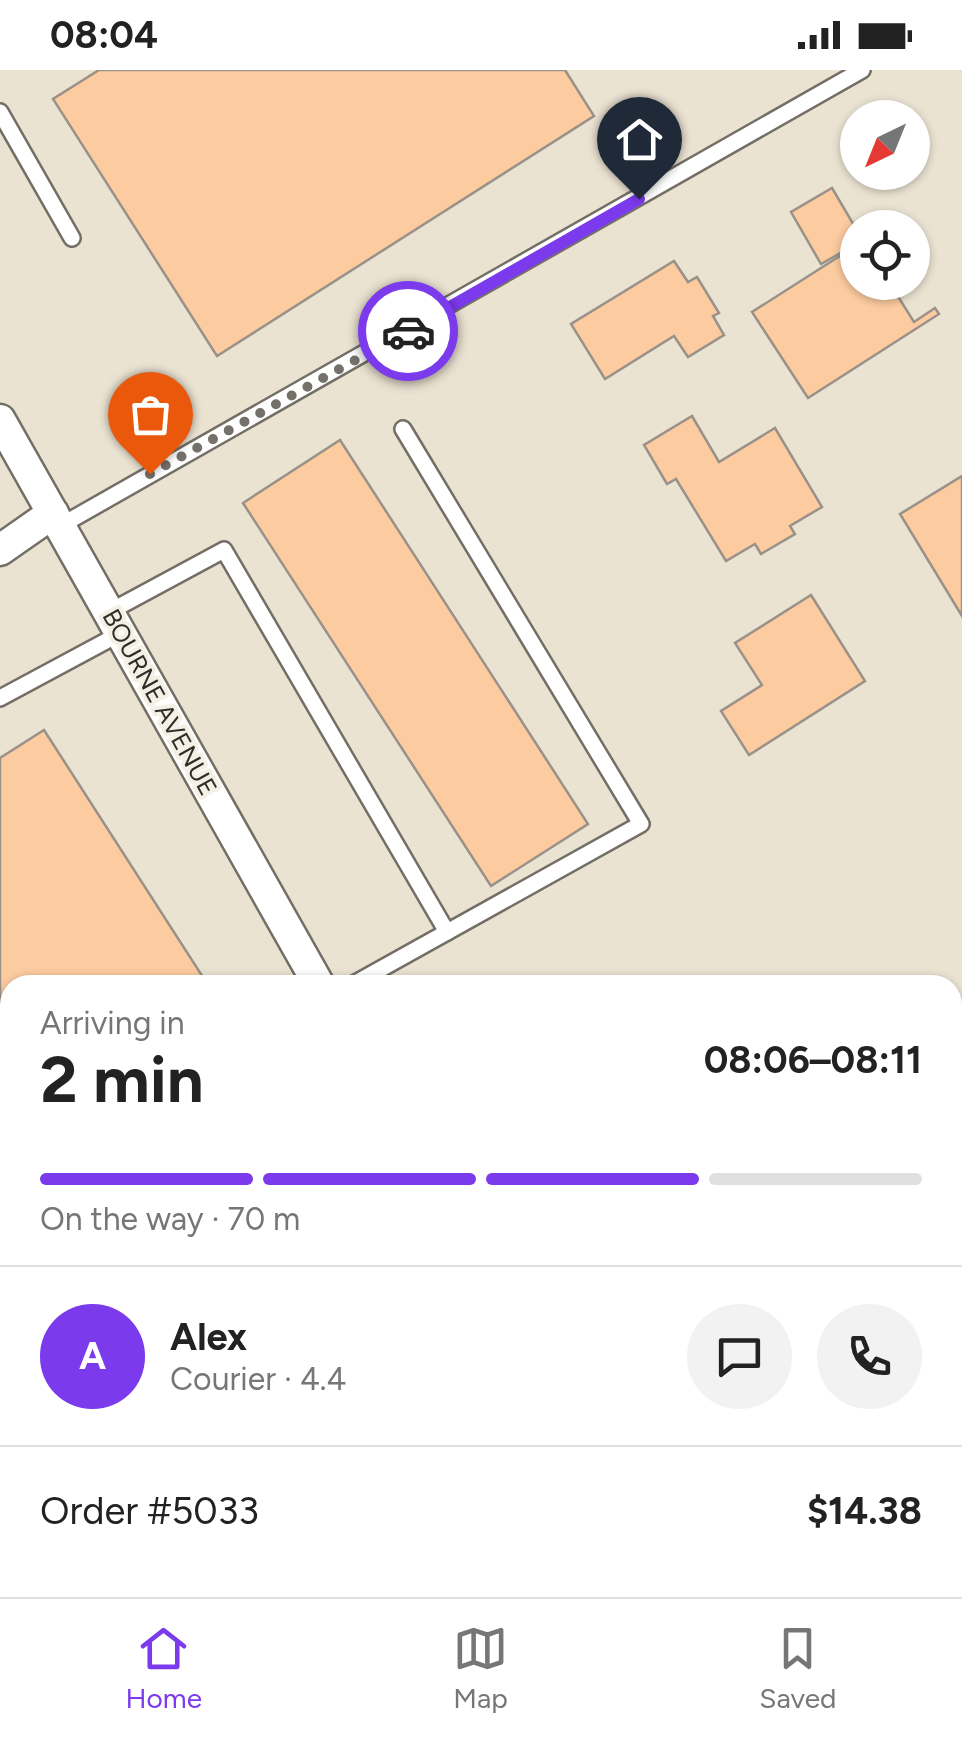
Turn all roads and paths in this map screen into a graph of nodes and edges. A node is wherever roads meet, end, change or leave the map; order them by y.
1 (862, 70) edge
2 (0, 112) edge
3 (72, 238) dead end
4 (0, 420) edge
5 (403, 430) dead end
6 (56, 519) junction
7 (0, 550) edge
8 (115, 623) junction
9 (0, 698) edge
10 (447, 932) junction
11 (313, 975) edge
12 (370, 975) edge

1 - 6 lane
2 - 3 lane
4 - 6 street, BOURNE AVENUE
5 - 10 lane
6 - 7 street
6 - 8 street, BOURNE AVENUE
8 - 9 lane
8 - 10 lane
8 - 11 street, BOURNE AVENUE
10 - 12 lane

